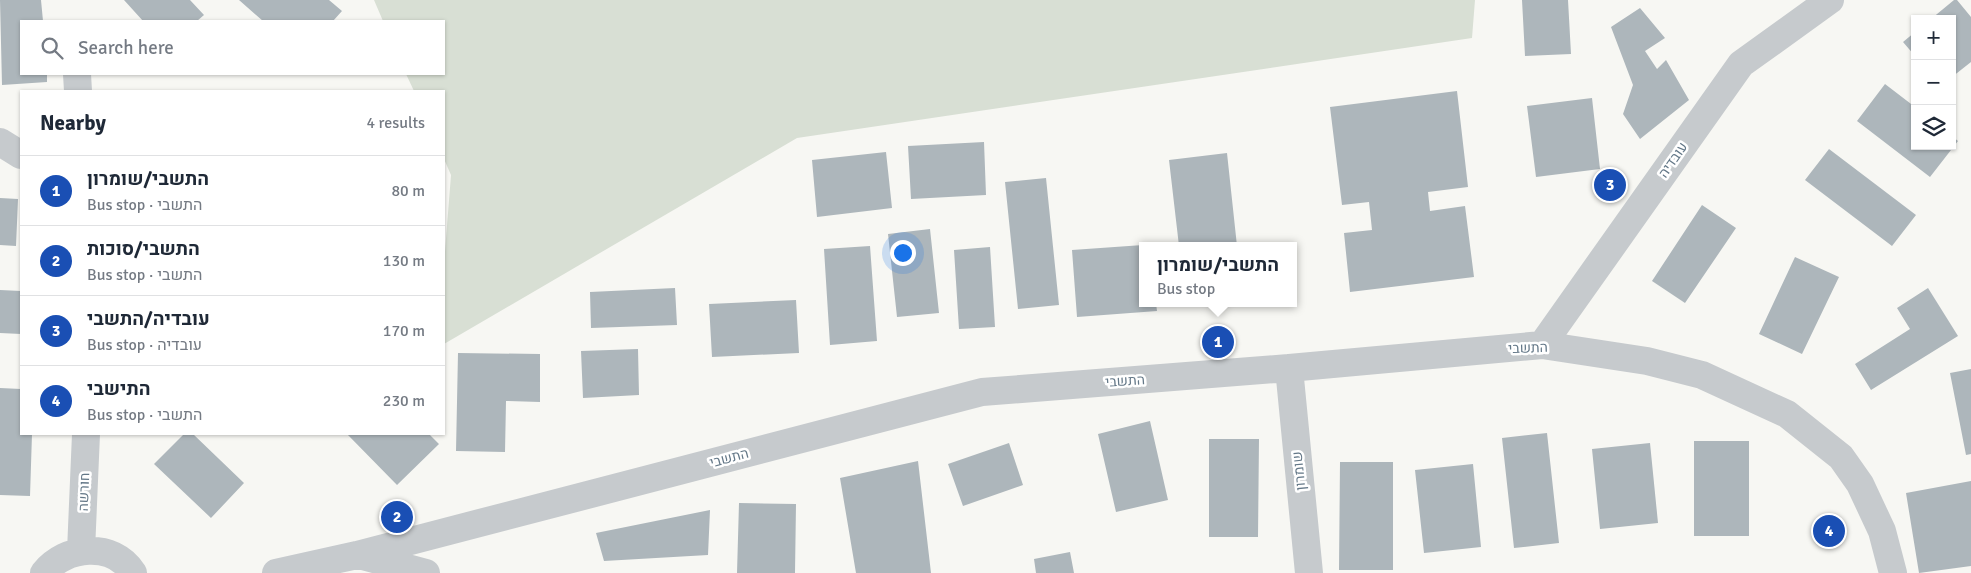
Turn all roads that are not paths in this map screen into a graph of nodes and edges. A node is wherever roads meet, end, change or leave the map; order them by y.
1 (1830, 0) edge
2 (77, 75) edge
3 (78, 90) edge
4 (0, 142) edge
5 (20, 154) edge
6 (1542, 345) junction
7 (1289, 368) junction
8 (86, 435) edge
9 (81, 551) junction
10 (357, 555) junction
11 (44, 573) edge
12 (132, 573) edge
13 (276, 573) edge
14 (426, 573) edge
15 (1309, 573) edge
16 (1893, 573) edge

1 - 6 street, עובדיה
2 - 3 street
4 - 5 street
6 - 7 street, התשבי
6 - 16 street, התשבי
7 - 10 street, התשבי
7 - 15 street, שומרון
8 - 9 street, חורשה
9 - 11 street
9 - 12 street
10 - 13 street, התשבי
10 - 14 street

